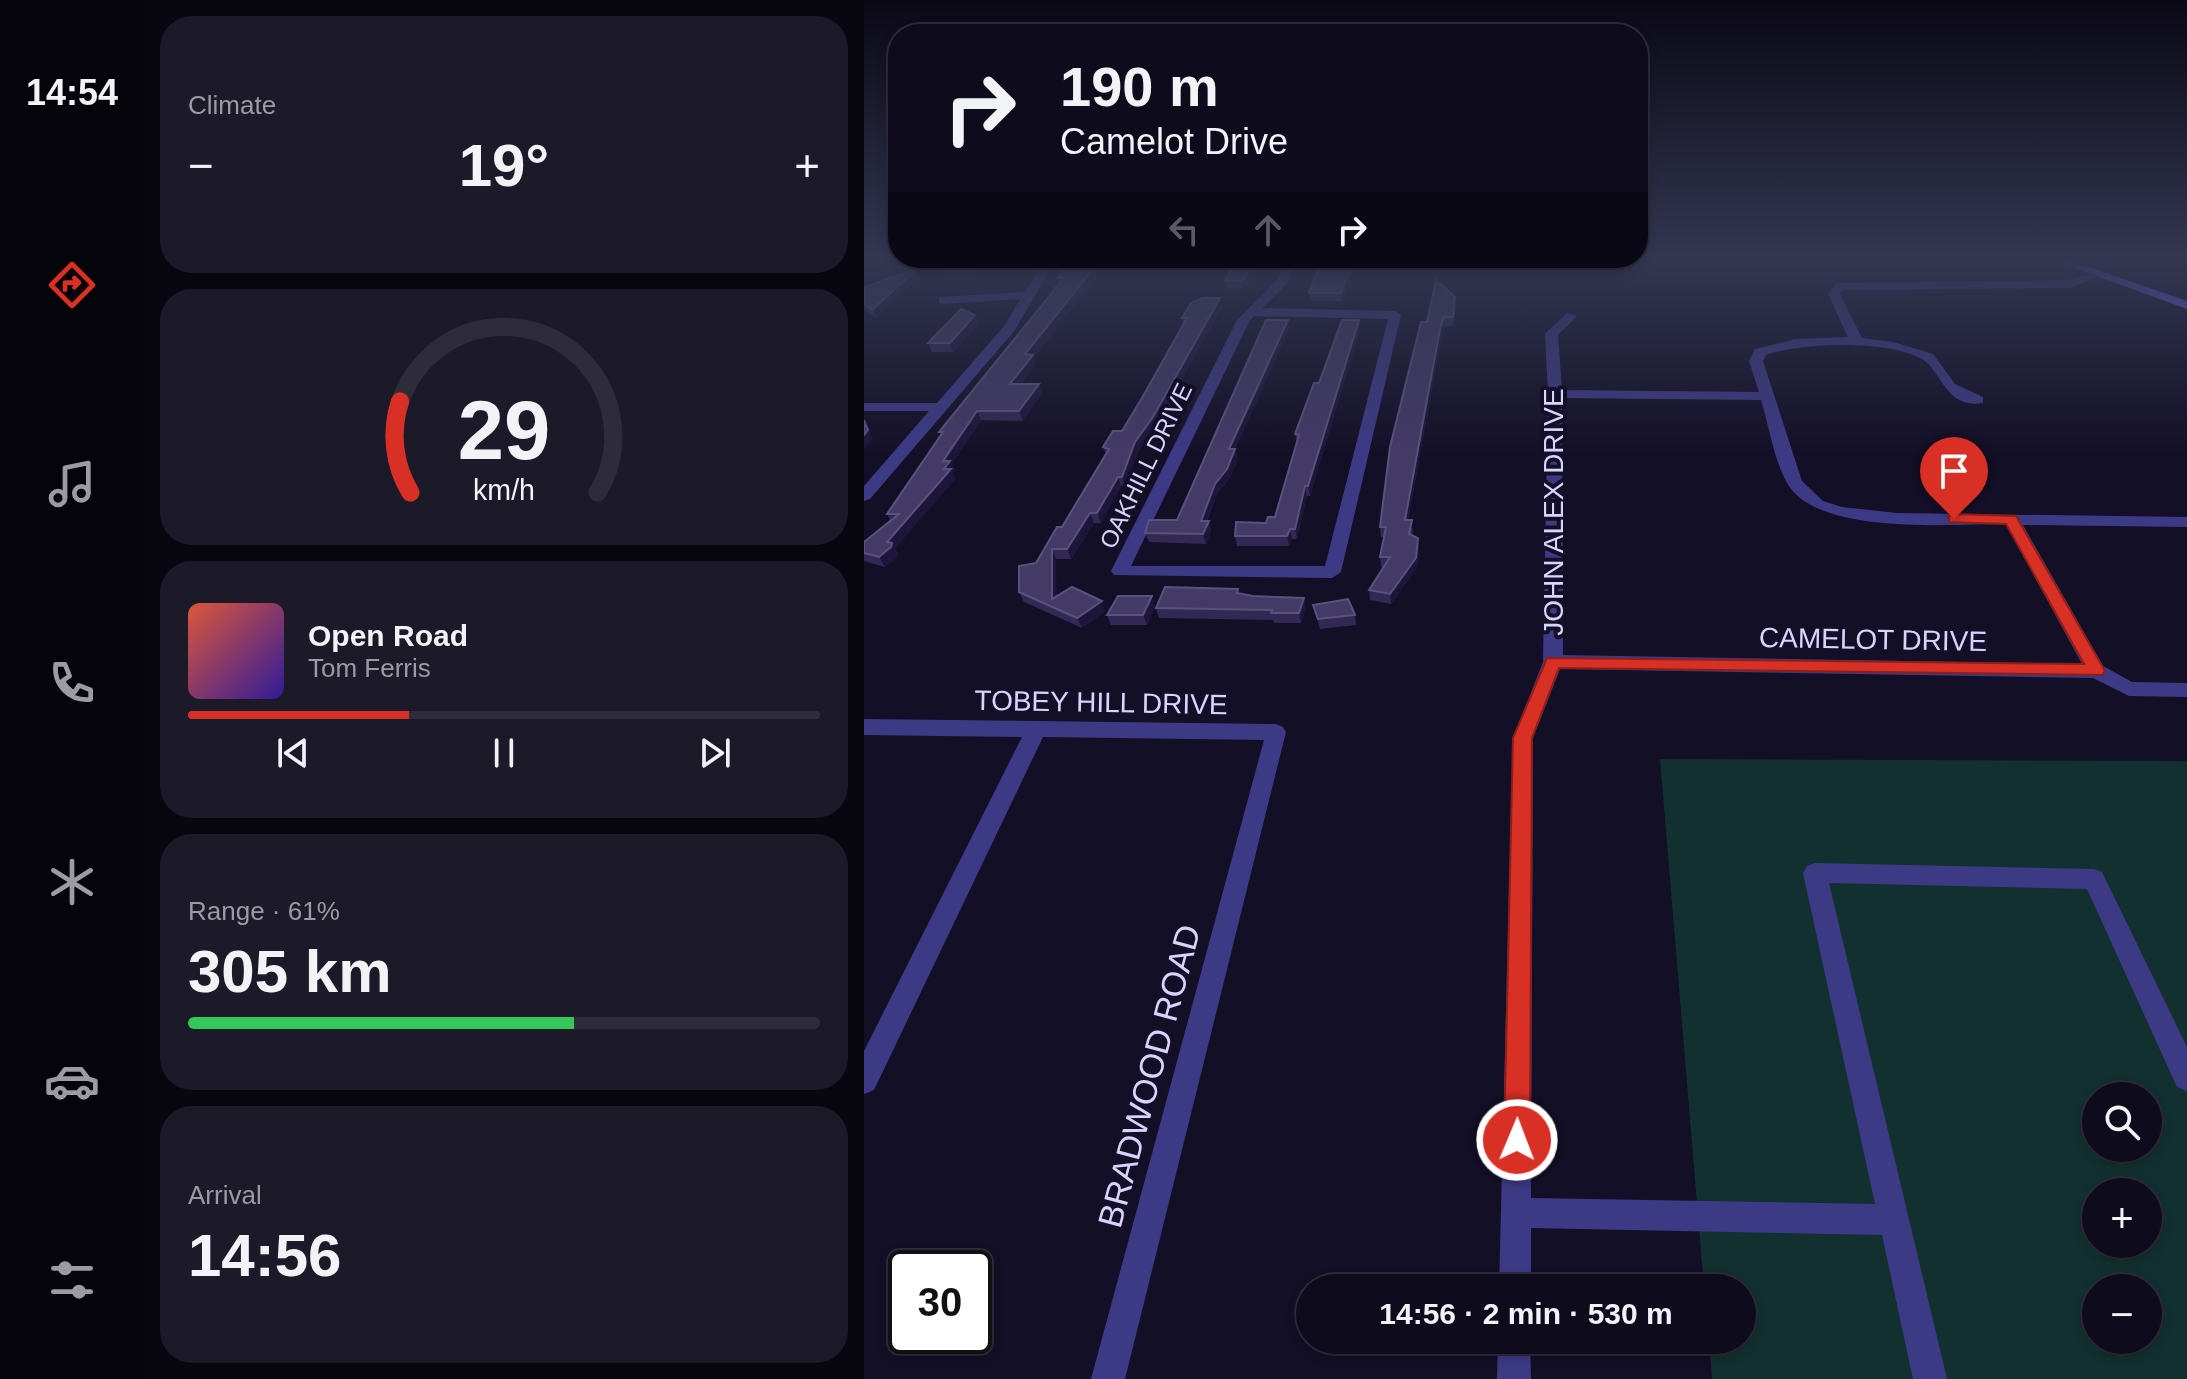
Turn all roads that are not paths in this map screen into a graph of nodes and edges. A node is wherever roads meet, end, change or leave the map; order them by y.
1 (1011, 325) edge
2 (1240, 325) edge
3 (1392, 325) edge
4 (1561, 325) edge
5 (1849, 325) edge
6 (1858, 344) junction
7 (1555, 394) junction
8 (1766, 396) junction
9 (1978, 400) dead end
10 (864, 407) edge
11 (940, 407) junction
12 (864, 496) edge
13 (2011, 519) junction
14 (2187, 522) edge
15 (1553, 662) junction
16 (2096, 671) junction
17 (2187, 690) edge
18 (864, 727) edge
19 (1036, 729) junction
20 (1260, 791) joint
21 (2187, 1077) edge
22 (864, 1080) edge
23 (1516, 1213) junction
24 (1894, 1220) junction
25 (1515, 1274) edge
26 (1514, 1354) edge
27 (1108, 1379) edge
28 (1514, 1379) edge
29 (1930, 1379) edge

1 - 11 street
2 - 3 street, OAKHILL DRIVE
4 - 7 street, JOHN ALEX DRIVE
5 - 6 street
6 - 8 street
6 - 9 street
7 - 8 street
7 - 15 street, JOHN ALEX DRIVE
8 - 13 street
10 - 11 street
11 - 12 street
13 - 14 street
13 - 16 street
15 - 16 street, CAMELOT DRIVE
15 - 23 street, JOHN ALEX DRIVE
16 - 17 street, CAMELOT DRIVE
18 - 19 street, TOBEY HILL DRIVE
19 - 20 street, TOBEY HILL DRIVE
19 - 22 street
20 - 27 street, BRADWOOD ROAD
21 - 24 street
23 - 24 street
23 - 25 street, JOHN ALEX DRIVE
24 - 29 street
26 - 28 street

